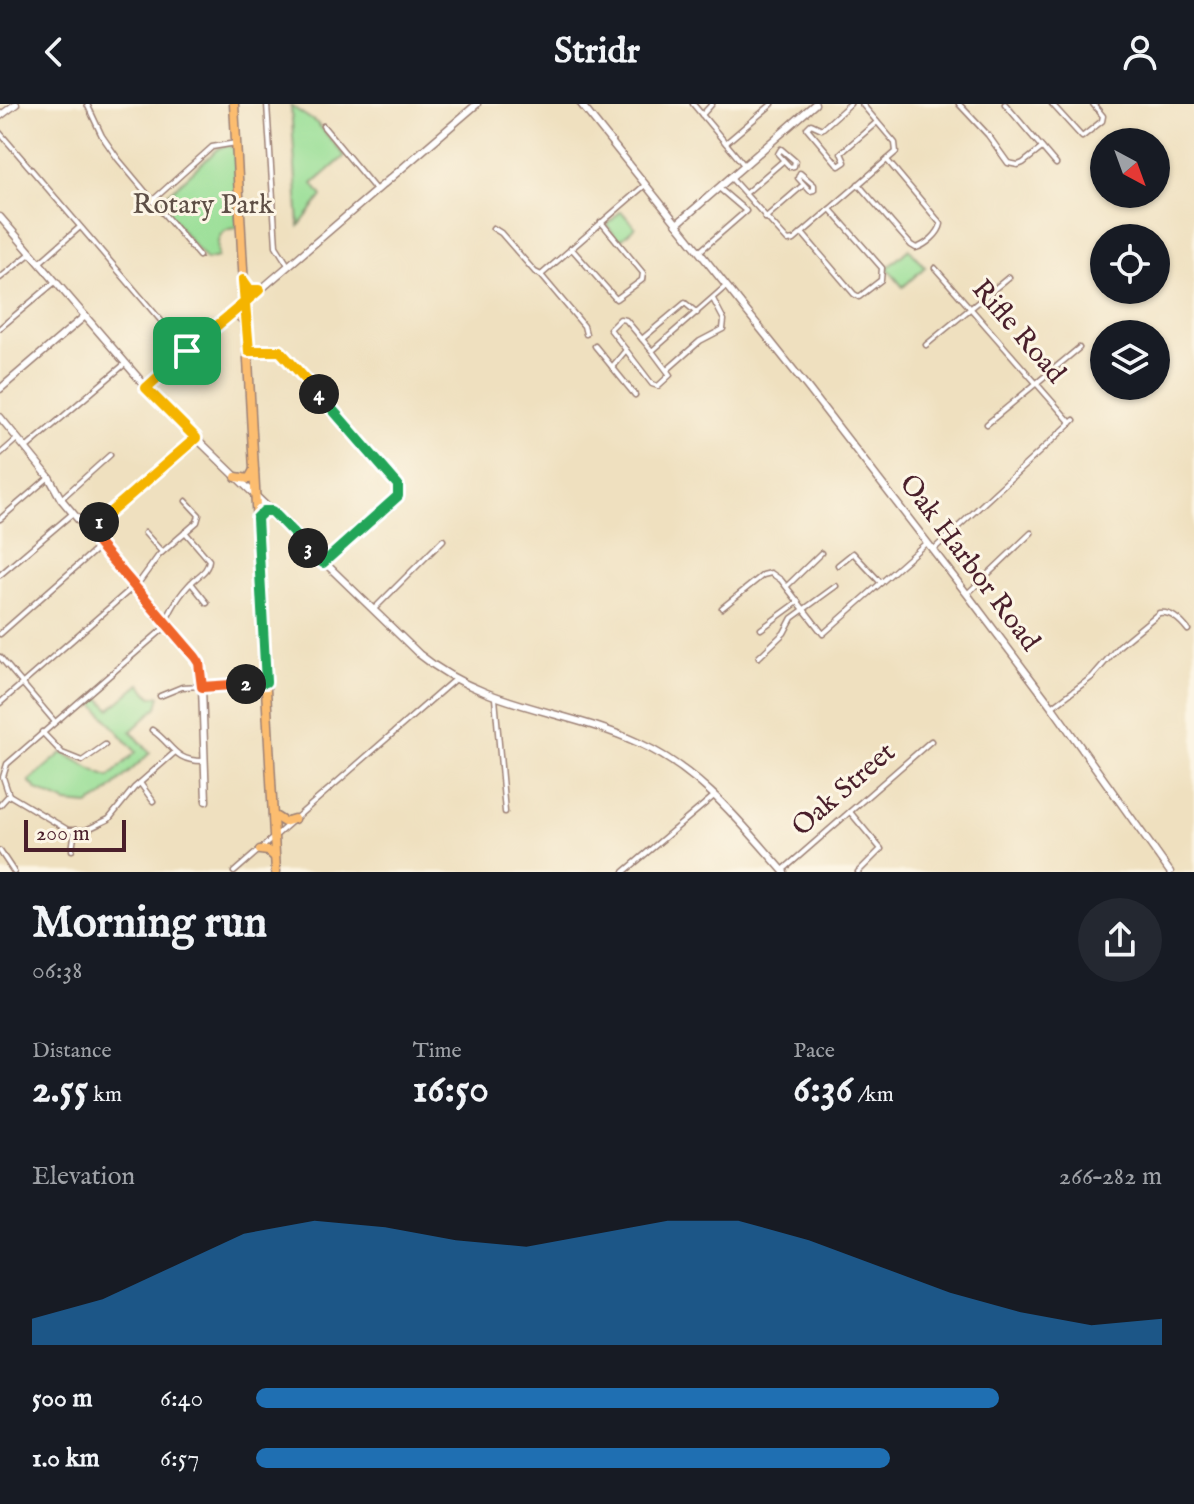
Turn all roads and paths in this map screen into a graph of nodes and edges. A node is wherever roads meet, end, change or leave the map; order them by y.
1 (87, 104) edge
2 (234, 104) edge
3 (267, 104) edge
4 (477, 104) edge
5 (581, 104) edge
6 (693, 104) edge
7 (712, 104) edge
8 (772, 104) edge
9 (815, 104) edge
10 (850, 104) edge
11 (862, 104) edge
12 (959, 104) edge
13 (1005, 104) edge
14 (1052, 104) edge
15 (1093, 104) edge
16 (14, 105) edge
17 (702, 115) junction
18 (0, 116) edge
19 (877, 122) junction
20 (323, 126) dead end
21 (0, 133) edge
22 (236, 143) junction
23 (726, 143) junction
24 (1042, 148) junction
25 (887, 160) junction
26 (783, 161) junction
27 (1056, 164) dead end
28 (744, 165) junction
29 (730, 177) junction
30 (858, 184) junction
31 (645, 185) junction
32 (802, 186) junction
33 (718, 187) junction
34 (376, 190) junction
35 (746, 193) junction
36 (153, 200) junction
37 (829, 209) junction
38 (0, 217) edge
39 (765, 218) junction
40 (601, 222) junction
41 (677, 224) junction
42 (80, 227) junction
43 (493, 228) dead end
44 (802, 233) junction
45 (571, 248) junction
46 (699, 252) junction
47 (31, 253) junction
48 (199, 256) dead end
49 (39, 263) junction
50 (288, 265) junction
51 (935, 268) dead end
52 (541, 275) junction
53 (1009, 277) dead end
54 (0, 278) edge
55 (243, 280) junction
56 (55, 282) junction
57 (725, 287) junction
58 (259, 290) junction
59 (713, 299) junction
60 (244, 303) junction
61 (971, 308) junction
62 (697, 313) junction
63 (231, 314) junction
64 (85, 316) junction
65 (246, 322) junction
66 (0, 328) edge
67 (586, 334) dead end
68 (642, 339) junction
69 (926, 345) dead end
70 (595, 346) dead end
71 (1079, 348) dead end
72 (626, 350) junction
73 (187, 351) junction
74 (249, 351) junction
75 (652, 351) junction
76 (126, 363) junction
77 (612, 367) junction
78 (667, 370) junction
79 (1036, 383) junction
80 (146, 388) junction
81 (0, 389) edge
82 (635, 395) dead end
83 (0, 417) edge
84 (987, 424) dead end
85 (196, 438) junction
86 (17, 439) junction
87 (26, 448) junction
88 (0, 454) edge
89 (110, 455) dead end
90 (255, 469) junction
91 (49, 477) junction
92 (236, 477) junction
93 (256, 495) junction
94 (61, 499) junction
95 (186, 501) dead end
96 (272, 511) junction
97 (73, 513) junction
98 (257, 518) junction
99 (0, 519) edge
100 (88, 532) junction
101 (185, 532) junction
102 (145, 533) dead end
103 (1031, 533) dead end
104 (443, 540) dead end
105 (926, 543) junction
106 (101, 546) junction
107 (932, 550) junction
108 (162, 552) junction
109 (821, 553) dead end
110 (323, 563) junction
111 (838, 565) dead end
112 (0, 575) edge
113 (191, 583) junction
114 (881, 583) junction
115 (134, 586) junction
116 (787, 586) junction
117 (836, 586) dead end
118 (967, 594) junction
119 (798, 601) junction
120 (207, 603) dead end
121 (722, 608) dead end
122 (804, 609) junction
123 (373, 611) junction
124 (165, 623) junction
125 (761, 629) dead end
126 (1188, 630) dead end
127 (0, 634) edge
128 (0, 657) edge
129 (759, 657) dead end
130 (455, 679) junction
131 (266, 682) junction
132 (23, 683) junction
133 (202, 687) junction
134 (160, 696) dead end
135 (495, 698) junction
136 (0, 703) edge
137 (1052, 707) junction
138 (55, 722) junction
139 (152, 730) dead end
140 (42, 732) junction
141 (931, 741) dead end
142 (105, 745) dead end
143 (174, 753) junction
144 (203, 761) junction
145 (140, 783) junction
146 (9, 795) junction
147 (716, 795) junction
148 (153, 801) dead end
149 (206, 801) dead end
150 (0, 805) edge
151 (505, 812) dead end
152 (849, 812) junction
153 (273, 815) junction
154 (294, 819) junction
155 (75, 830) junction
156 (274, 837) junction
157 (72, 850) dead end
158 (260, 850) junction
159 (0, 851) edge
160 (275, 857) junction
161 (783, 871) edge
162 (14, 872) edge
163 (234, 872) edge
164 (276, 872) edge
165 (624, 872) edge
166 (858, 872) edge
167 (1170, 872) edge

1 - 36 street
2 - 22 main road
3 - 50 street
4 - 34 street
5 - 31 street, Oak Harbor Road
6 - 17 street
7 - 17 street
8 - 23 street
9 - 28 street
10 - 19 street
11 - 19 street
12 - 24 street
13 - 24 street
14 - 15 street
16 - 18 street
17 - 23 street
19 - 25 street
20 - 34 street
21 - 42 street
22 - 36 street
22 - 55 main road
23 - 28 street
24 - 27 street
25 - 30 street
25 - 30 street
26 - 26 street
26 - 35 street
28 - 29 street
29 - 33 street
29 - 35 street
30 - 37 street
31 - 40 street
31 - 41 street, Oak Harbor Road
32 - 32 street
32 - 39 street
33 - 41 street
33 - 46 street
34 - 50 street
35 - 39 street
36 - 48 street
37 - 44 street
37 - 44 street
38 - 47 street
39 - 44 street
40 - 45 street
40 - 45 street
41 - 46 street, Oak Harbor Road
42 - 49 street
42 - 73 street
43 - 52 street
45 - 52 street
46 - 57 street, Oak Harbor Road
47 - 49 street
47 - 54 street
49 - 56 street
50 - 58 street
51 - 61 street, Rifle Road
52 - 67 street
53 - 61 street
55 - 58 main road
55 - 60 main road
56 - 64 street
56 - 66 street
57 - 59 street
57 - 105 street, Oak Harbor Road
58 - 60 street
59 - 62 street
59 - 78 street
60 - 63 street
60 - 65 main road
61 - 69 street
61 - 79 street, Rifle Road
62 - 68 street
62 - 75 street
63 - 65 main road
63 - 73 street
64 - 76 street
64 - 81 street
65 - 74 main road
68 - 72 street
68 - 75 street
70 - 77 street
71 - 79 street
72 - 77 street
72 - 78 street
73 - 80 street
74 - 90 main road
74 - 110 street
75 - 78 street
76 - 80 street
76 - 87 street
77 - 82 street
79 - 84 street
79 - 107 street, Rifle Road
80 - 85 street
83 - 86 street
85 - 92 street
85 - 100 street
86 - 87 street
86 - 88 street
87 - 91 street
89 - 94 street
90 - 92 main road
90 - 93 main road
91 - 94 street
91 - 99 street
92 - 93 street
93 - 96 street
93 - 98 main road
94 - 97 street
95 - 101 street
96 - 98 main road
96 - 110 street
97 - 100 street
97 - 112 street
98 - 131 main road
100 - 106 street
101 - 108 street
101 - 113 street
102 - 108 street
103 - 118 street
104 - 123 street
105 - 107 street, Oak Harbor Road
105 - 114 street
106 - 115 street
106 - 127 street
107 - 118 street, Oak Harbor Road
108 - 115 street
109 - 116 street
110 - 123 street
111 - 114 street
113 - 120 street
113 - 124 street
114 - 122 street
115 - 124 street
115 - 132 street
116 - 119 street
116 - 121 street
117 - 122 street
118 - 137 street, Oak Harbor Road
119 - 122 street
119 - 125 street
122 - 129 street
123 - 130 street
124 - 133 street
124 - 138 street
126 - 137 street
128 - 132 street
130 - 135 street
130 - 154 street
131 - 133 street
131 - 153 main road
132 - 136 street
132 - 138 street
133 - 134 street
133 - 144 street
135 - 147 street
135 - 151 street
137 - 167 street, Oak Harbor Road
138 - 140 street
139 - 143 street
140 - 142 street
140 - 146 street
141 - 152 street, Oak Street
143 - 144 street
143 - 145 street
144 - 149 street
145 - 148 street
145 - 155 street
146 - 150 street
146 - 155 street
147 - 161 street
147 - 165 street
152 - 161 street, Oak Street
152 - 166 street
153 - 154 main road
153 - 156 main road
154 - 156 street
155 - 157 street
156 - 158 street
156 - 160 main road
158 - 160 main road
158 - 163 street
159 - 162 street
160 - 164 main road

